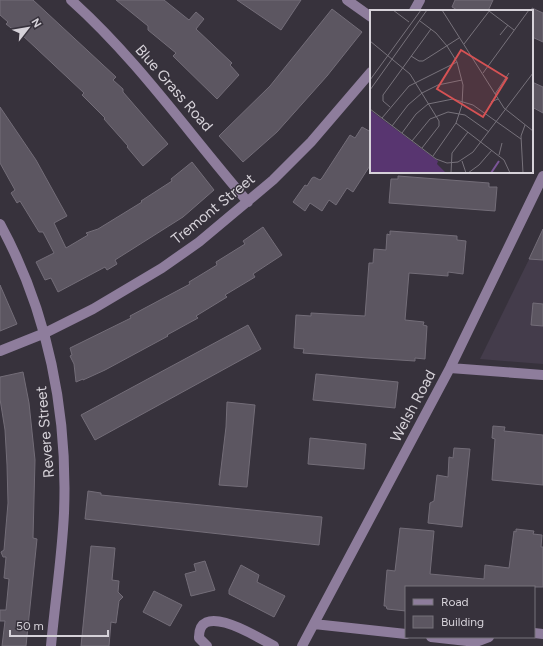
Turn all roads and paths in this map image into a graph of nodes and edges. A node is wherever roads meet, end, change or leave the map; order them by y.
1 (71, 0) edge
2 (347, 0) edge
3 (420, 0) edge
4 (415, 10) edge
5 (370, 16) edge
6 (370, 73) edge
7 (543, 176) edge
8 (248, 202) junction
9 (0, 224) edge
10 (45, 333) junction
11 (0, 351) edge
12 (450, 368) junction
13 (543, 375) edge
14 (314, 624) junction
15 (405, 634) edge
16 (440, 638) edge
17 (486, 638) edge
18 (50, 646) edge
19 (207, 646) edge
20 (274, 646) edge
21 (302, 646) edge

1 - 8 street, Blue Grass Road
2 - 5 street
3 - 4 street
6 - 8 street, Tremont Street
7 - 12 street, Welsh Road
8 - 10 street, Tremont Street
9 - 10 street, Revere Street
10 - 11 street, Tremont Street
10 - 18 street, Revere Street
12 - 13 street
12 - 14 street, Welsh Road
14 - 15 street
14 - 21 street, Welsh Road
16 - 17 street
19 - 20 street

